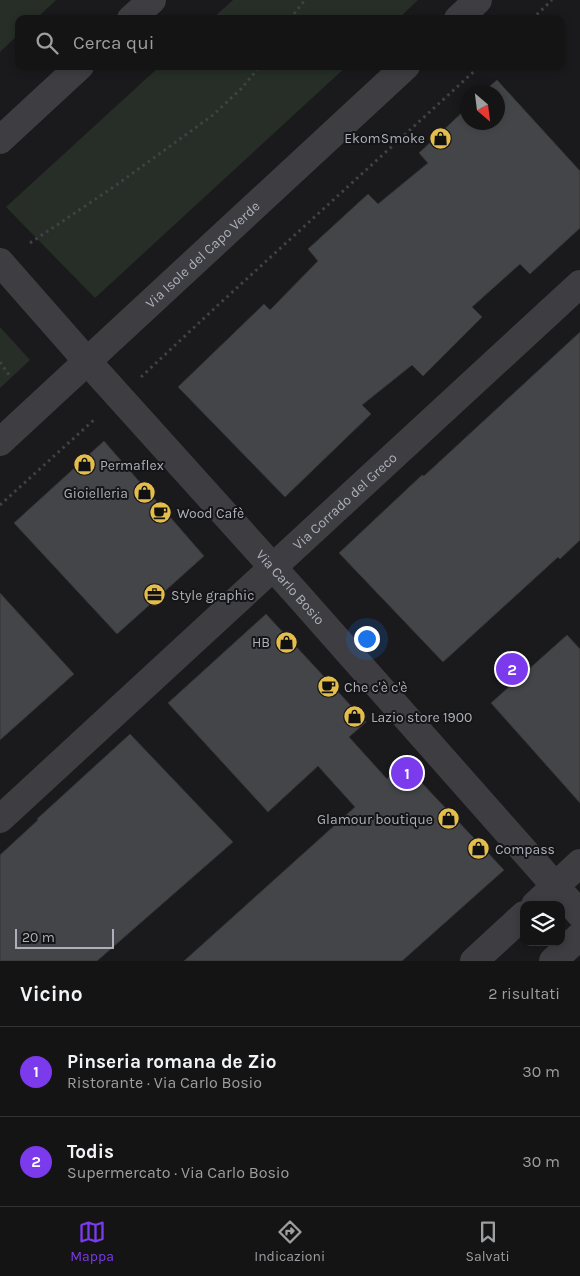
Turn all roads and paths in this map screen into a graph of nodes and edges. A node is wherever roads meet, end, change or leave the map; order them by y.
1 (152, 0) edge
2 (305, 0) edge
3 (478, 0) edge
4 (552, 0) edge
5 (135, 15) edge
6 (293, 15) edge
7 (462, 15) edge
8 (536, 15) edge
9 (76, 70) edge
10 (257, 70) edge
11 (402, 70) edge
12 (476, 70) edge
13 (0, 140) edge
14 (30, 243) dead end
15 (0, 262) edge
16 (580, 284) edge
17 (87, 361) junction
18 (0, 362) edge
19 (11, 378) dead end
20 (120, 397) junction
21 (0, 442) edge
22 (0, 505) edge
23 (273, 568) junction
24 (0, 819) edge
25 (580, 863) edge
26 (555, 886) junction
27 (539, 901) edge
28 (580, 914) edge
29 (520, 919) edge
30 (580, 936) edge
31 (474, 961) edge
32 (553, 961) edge

1 - 5 street
2 - 6 path
3 - 7 street
4 - 8 path
9 - 13 street
10 - 14 path
11 - 17 street, Via Isole del Capo Verde
12 - 20 path
15 - 17 street, Via Carlo Bosio
16 - 23 street, Via Corrado del Greco
17 - 20 street, Via Carlo Bosio
17 - 21 street, Via Isole del Capo Verde
18 - 19 path
20 - 22 path
20 - 23 street, Via Carlo Bosio
23 - 24 street, Via Corrado del Greco
23 - 26 street, Via Carlo Bosio
25 - 26 street
26 - 27 street
26 - 28 street, Via Carlo Bosio
29 - 31 street
30 - 32 street

